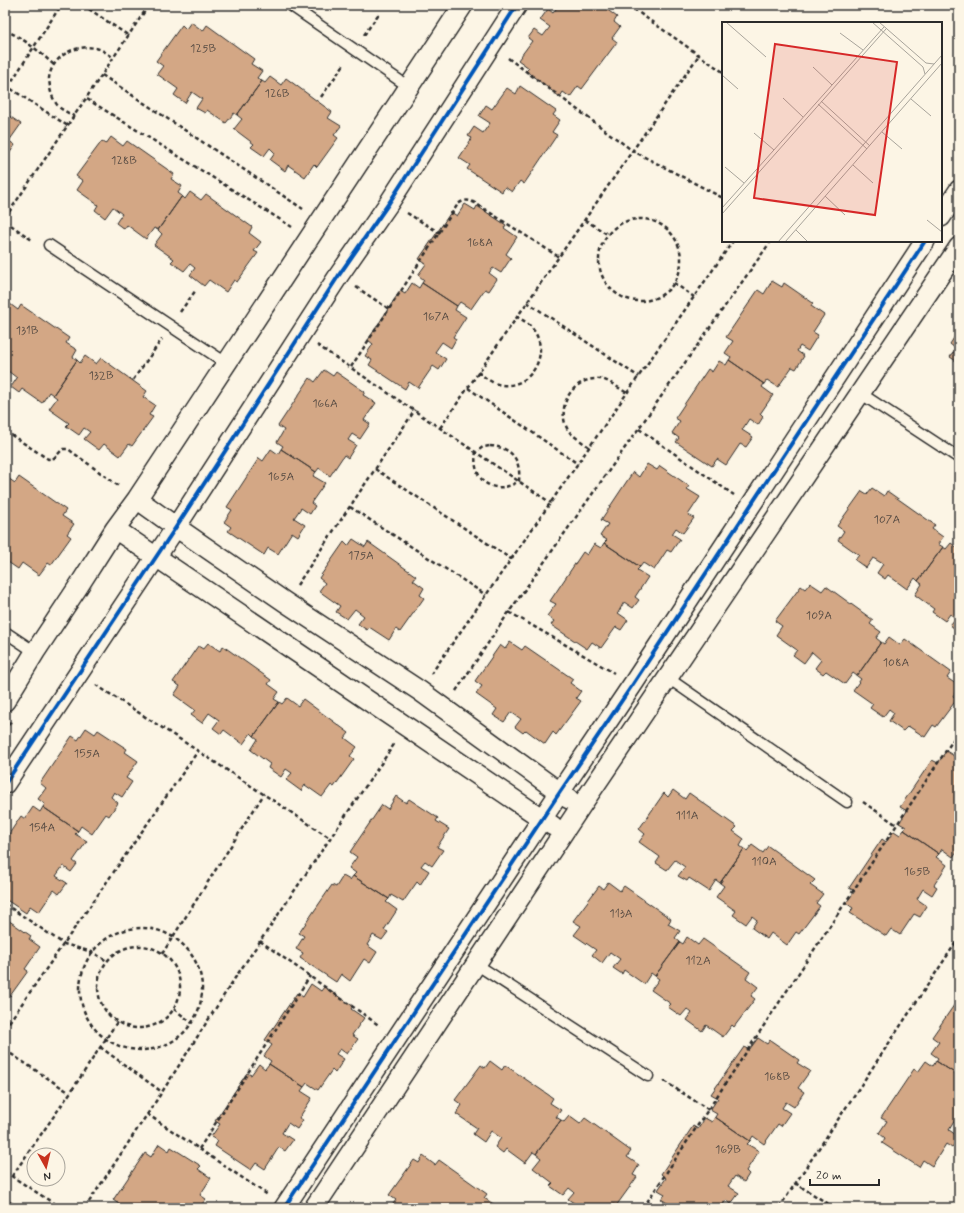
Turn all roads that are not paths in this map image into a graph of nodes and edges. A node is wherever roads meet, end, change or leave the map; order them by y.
1 (290, 5) edge
2 (463, 5) edge
3 (517, 5) edge
4 (409, 87) junction
5 (959, 190) edge
6 (942, 216) edge
7 (924, 242) edge
8 (52, 247) road end
9 (959, 247) edge
10 (226, 363) junction
11 (860, 393) junction
12 (959, 458) edge
13 (137, 499) junction
14 (176, 527) junction
15 (115, 529) junction
16 (156, 557) junction
17 (5, 632) edge
18 (35, 652) junction
19 (668, 678) junction
20 (5, 701) edge
21 (5, 784) edge
22 (560, 792) junction
23 (844, 800) road end
24 (580, 806) junction
25 (542, 819) junction
26 (563, 833) junction
27 (476, 964) junction
28 (646, 1075) road end
29 (284, 1207) edge
30 (314, 1208) edge

1 - 4 lane
2 - 4 street
3 - 14 street
4 - 10 street
5 - 6 street
7 - 22 street
8 - 10 lane
9 - 11 street
10 - 13 street
11 - 12 lane
11 - 19 street
13 - 14 street
13 - 15 street
14 - 16 street
14 - 22 street
15 - 16 street
15 - 18 street
16 - 21 street
16 - 25 street
17 - 18 lane
18 - 20 street
19 - 23 lane
19 - 24 street
22 - 24 street
22 - 25 street
24 - 26 street
25 - 26 street
25 - 29 street
26 - 27 street
27 - 28 lane
27 - 30 street

